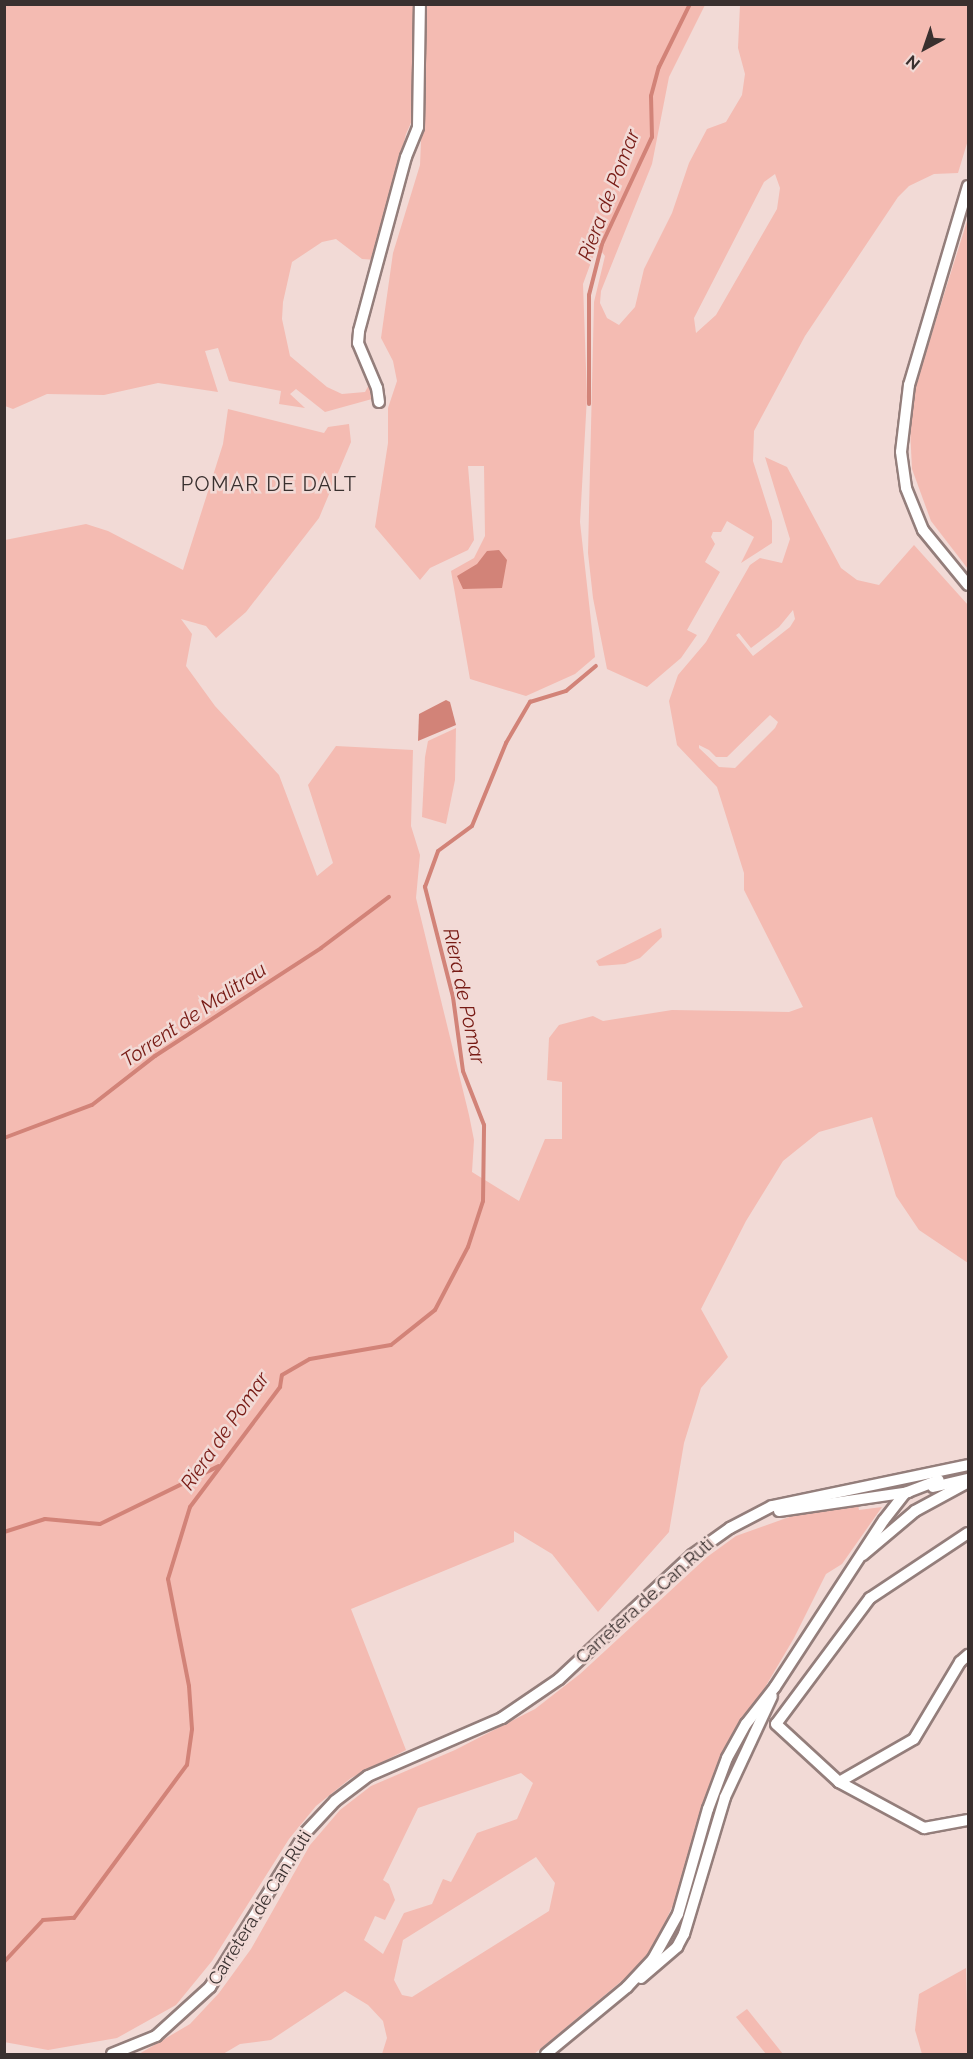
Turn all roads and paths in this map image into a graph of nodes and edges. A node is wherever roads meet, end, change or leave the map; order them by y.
1 (420, 4) edge
2 (969, 186) edge
3 (379, 402) dead end
4 (969, 585) edge
5 (969, 1464) edge
6 (969, 1472) edge
7 (969, 1481) edge
8 (905, 1493) junction
9 (758, 1515) junction
10 (969, 1533) edge
11 (858, 1559) junction
12 (969, 1655) edge
13 (775, 1687) junction
14 (732, 1749) junction
15 (840, 1782) junction
16 (722, 1807) junction
17 (969, 1820) edge
18 (698, 1844) junction
19 (693, 1911) junction
20 (661, 1945) junction
21 (627, 1987) junction
22 (112, 2055) edge
23 (546, 2055) edge

1 - 3 street
2 - 4 street
5 - 9 street, Carretera de Can Ruti
6 - 8 street, Carretera de Can Ruti
7 - 8 street, Carretera de Can Ruti
7 - 11 street
8 - 9 street, Carretera de Can Ruti
8 - 11 street
9 - 22 street, Carretera de Can Ruti
10 - 15 street
11 - 13 street
12 - 15 street
13 - 14 street
13 - 16 street
14 - 16 street
14 - 18 street
15 - 17 street
16 - 19 street
18 - 19 street
18 - 20 street
19 - 20 street
19 - 21 street
20 - 21 street
21 - 23 street

